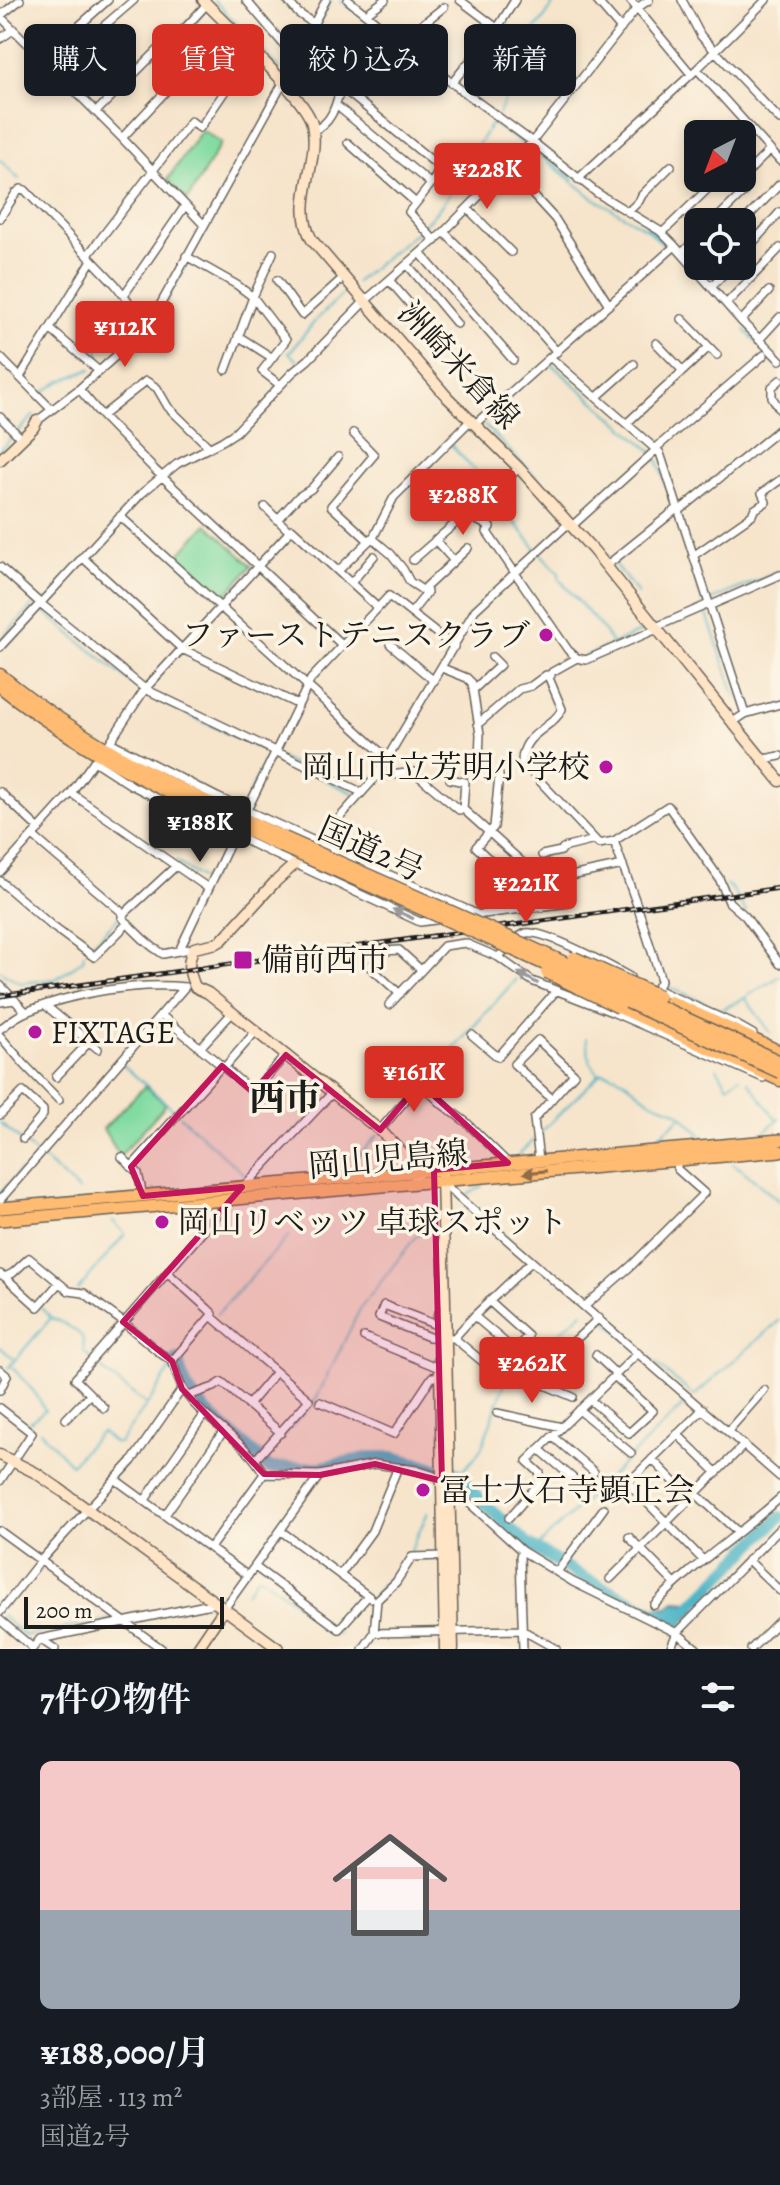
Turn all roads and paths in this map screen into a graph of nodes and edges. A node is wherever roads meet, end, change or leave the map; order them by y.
1 (20, 0) edge
2 (108, 0) edge
3 (134, 0) edge
4 (246, 0) edge
5 (287, 0) edge
6 (326, 0) edge
7 (348, 0) edge
8 (385, 0) edge
9 (460, 0) edge
10 (515, 0) edge
11 (596, 0) edge
12 (630, 0) edge
13 (649, 0) edge
14 (682, 0) edge
15 (766, 0) edge
16 (205, 2) edge
17 (444, 7) dead end
18 (637, 8) junction
19 (367, 13) junction
20 (0, 16) edge
21 (313, 23) joint
22 (81, 24) edge
23 (106, 24) edge
24 (225, 24) edge
25 (380, 24) edge
26 (422, 24) edge
27 (492, 24) edge
28 (500, 24) edge
29 (621, 29) junction
30 (13, 30) junction
31 (0, 39) edge
32 (280, 40) edge
33 (24, 41) edge
34 (715, 51) junction
35 (264, 61) edge
36 (464, 68) edge
37 (694, 72) junction
38 (280, 75) edge
39 (448, 80) edge
40 (452, 83) junction
41 (280, 88) edge
42 (79, 96) edge
43 (161, 96) edge
44 (222, 96) edge
45 (297, 96) edge
46 (336, 105) junction
47 (96, 112) junction
48 (780, 120) edge
49 (313, 130) junction
50 (122, 138) junction
51 (348, 143) dead end
52 (530, 145) junction
53 (770, 150) junction
54 (780, 161) edge
55 (671, 166) dead end
56 (508, 168) junction
57 (153, 171) junction
58 (578, 179) junction
59 (431, 184) junction
60 (780, 184) edge
61 (704, 192) edge
62 (416, 203) junction
63 (185, 206) junction
64 (727, 208) edge
65 (468, 209) junction
66 (756, 209) edge
67 (628, 212) junction
68 (780, 212) edge
69 (0, 218) edge
70 (204, 225) junction
71 (444, 232) junction
72 (662, 233) junction
73 (756, 239) edge
74 (435, 241) junction
75 (673, 248) junction
76 (780, 248) edge
77 (511, 252) dead end
78 (273, 253) dead end
79 (420, 253) junction
80 (682, 253) edge
81 (90, 258) junction
82 (189, 258) junction
83 (407, 264) junction
84 (344, 277) junction
85 (277, 280) dead end
86 (389, 280) junction
87 (707, 280) edge
88 (718, 280) edge
89 (711, 287) junction
90 (769, 291) dead end
91 (124, 295) junction
92 (253, 297) junction
93 (365, 301) junction
94 (726, 304) junction
95 (609, 305) junction
96 (780, 317) edge
97 (682, 319) dead end
98 (741, 321) junction
99 (457, 324) dead end
100 (148, 327) junction
101 (50, 329) junction
102 (433, 331) dead end
103 (238, 336) junction
104 (759, 340) junction
105 (656, 343) dead end
106 (709, 347) junction
107 (554, 355) junction
108 (717, 355) dead end
109 (764, 355) dead end
110 (0, 357) edge
111 (271, 357) junction
112 (780, 359) edge
113 (513, 360) dead end
114 (634, 364) dead end
115 (96, 369) junction
116 (226, 370) dead end
117 (683, 371) junction
118 (20, 377) junction
119 (780, 380) edge
120 (280, 385) junction
121 (79, 389) junction
122 (597, 397) junction
123 (51, 409) junction
124 (780, 410) edge
125 (102, 416) junction
126 (0, 417) edge
127 (37, 421) joint
128 (473, 422) junction
129 (627, 423) junction
130 (780, 429) edge
131 (353, 433) dead end
132 (18, 436) junction
133 (210, 448) junction
134 (655, 450) junction
135 (338, 457) dead end
136 (0, 460) edge
137 (519, 468) junction
138 (162, 476) junction
139 (780, 480) edge
140 (265, 507) dead end
141 (676, 509) junction
142 (467, 515) junction
143 (120, 516) junction
144 (277, 520) junction
145 (573, 523) junction
146 (290, 532) junction
147 (370, 539) junction
148 (435, 540) junction
149 (468, 548) dead end
150 (374, 556) dead end
151 (693, 556) junction
152 (82, 557) junction
153 (413, 560) dead end
154 (454, 561) junction
155 (609, 563) junction
156 (0, 567) edge
157 (258, 567) junction
158 (338, 571) junction
159 (516, 573) junction
160 (780, 575) edge
161 (351, 583) junction
162 (427, 593) junction
163 (707, 604) junction
164 (38, 605) junction
165 (221, 607) junction
166 (377, 607) junction
167 (411, 613) junction
168 (656, 628) junction
169 (390, 644) dead end
170 (342, 645) junction
171 (0, 647) edge
172 (454, 647) junction
173 (182, 649) junction
174 (492, 657) dead end
175 (578, 659) junction
176 (0, 665) edge
177 (442, 668) junction
178 (0, 675) edge
179 (551, 675) junction
180 (434, 681) junction
181 (0, 686) edge
182 (307, 686) junction
183 (473, 690) junction
184 (143, 691) junction
185 (0, 696) edge
186 (297, 704) junction
187 (780, 704) edge
188 (741, 717) junction
189 (478, 724) junction
190 (110, 742) junction
191 (273, 754) junction
192 (780, 756) edge
193 (387, 758) junction
194 (764, 759) junction
195 (479, 760) dead end
196 (94, 761) junction
197 (150, 774) junction
198 (499, 775) dead end
199 (376, 777) junction
200 (450, 779) dead end
201 (780, 781) edge
202 (0, 792) edge
203 (361, 792) junction
204 (71, 793) junction
205 (463, 809) junction
206 (247, 810) junction
207 (232, 830) junction
208 (36, 832) junction
209 (489, 833) junction
210 (595, 840) junction
211 (614, 841) junction
212 (283, 842) junction
213 (317, 843) junction
214 (542, 855) dead end
215 (296, 863) junction
216 (174, 865) junction
217 (623, 865) junction
218 (0, 872) edge
219 (0, 881) edge
220 (547, 881) junction
221 (208, 888) junction
222 (542, 908) junction
223 (123, 913) junction
224 (479, 915) junction
225 (128, 923) junction
226 (497, 942) junction
227 (521, 943) junction
228 (194, 948) junction
229 (179, 951) junction
230 (498, 957) junction
231 (780, 964) edge
232 (421, 970) junction
233 (629, 976) junction
234 (0, 985) edge
235 (190, 987) junction
236 (656, 989) junction
237 (400, 994) junction
238 (553, 995) junction
239 (15, 1000) junction
240 (0, 1002) edge
241 (45, 1005) junction
242 (389, 1005) dead end
243 (26, 1012) junction
244 (612, 1012) junction
245 (232, 1013) junction
246 (161, 1015) junction
247 (0, 1029) edge
248 (256, 1031) junction
249 (472, 1035) dead end
250 (0, 1036) edge
251 (89, 1042) junction
252 (200, 1048) junction
253 (98, 1049) dead end
254 (777, 1050) edge
255 (286, 1055) junction
256 (780, 1062) edge
257 (223, 1067) junction
258 (780, 1072) edge
259 (56, 1077) dead end
260 (780, 1082) edge
261 (333, 1092) junction
262 (552, 1099) junction
263 (59, 1100) dead end
264 (0, 1115) edge
265 (380, 1130) junction
266 (23, 1139) dead end
267 (780, 1140) edge
268 (398, 1147) junction
269 (780, 1151) edge
270 (122, 1157) dead end
271 (539, 1160) junction
272 (677, 1160) junction
273 (508, 1163) junction
274 (131, 1167) junction
275 (388, 1176) junction
276 (438, 1176) junction
277 (416, 1178) junction
278 (244, 1187) junction
279 (143, 1196) junction
280 (231, 1199) junction
281 (0, 1200) edge
282 (0, 1208) edge
283 (0, 1220) edge
284 (531, 1262) junction
285 (168, 1273) junction
286 (2, 1276) edge
287 (59, 1283) junction
288 (489, 1301) junction
289 (585, 1306) junction
290 (211, 1316) junction
291 (474, 1316) junction
292 (599, 1318) junction
293 (123, 1322) junction
294 (439, 1326) junction
295 (364, 1337) dead end
296 (446, 1338) junction
297 (514, 1350) junction
298 (638, 1353) junction
299 (596, 1355) dead end
300 (558, 1356) dead end
301 (172, 1361) junction
302 (7, 1371) edge
303 (276, 1372) junction
304 (495, 1372) dead end
305 (442, 1373) junction
306 (615, 1375) junction
307 (0, 1390) edge
308 (764, 1390) dead end
309 (189, 1393) junction
310 (90, 1394) junction
311 (573, 1397) dead end
312 (590, 1400) junction
313 (320, 1402) dead end
314 (248, 1405) junction
315 (0, 1408) edge
316 (104, 1408) dead end
317 (703, 1409) junction
318 (579, 1410) junction
319 (497, 1413) dead end
320 (204, 1415) junction
321 (66, 1419) dead end
322 (562, 1427) junction
323 (728, 1431) junction
324 (223, 1432) junction
325 (281, 1433) junction
326 (677, 1434) junction
327 (552, 1436) junction
328 (744, 1445) junction
329 (539, 1449) junction
330 (631, 1453) dead end
331 (0, 1455) edge
332 (257, 1458) junction
333 (652, 1459) junction
334 (13, 1461) junction
335 (398, 1467) junction
336 (594, 1472) dead end
337 (445, 1473) junction
338 (717, 1473) junction
339 (264, 1474) junction
340 (320, 1475) junction
341 (780, 1477) edge
342 (116, 1480) junction
343 (0, 1481) edge
344 (581, 1485) dead end
345 (694, 1496) junction
346 (780, 1498) edge
347 (145, 1500) junction
348 (604, 1508) dead end
349 (88, 1510) junction
350 (165, 1515) junction
351 (509, 1518) dead end
352 (667, 1523) junction
353 (780, 1528) edge
354 (0, 1531) edge
355 (281, 1531) junction
356 (738, 1532) junction
357 (629, 1537) dead end
358 (210, 1548) junction
359 (641, 1548) junction
360 (522, 1551) junction
361 (444, 1556) junction
362 (41, 1560) junction
363 (703, 1560) junction
364 (748, 1560) junction
365 (255, 1567) junction
366 (558, 1571) junction
367 (340, 1575) junction
368 (248, 1576) junction
369 (610, 1579) dead end
370 (675, 1584) junction
371 (780, 1591) edge
372 (368, 1596) junction
373 (377, 1600) junction
374 (654, 1605) dead end
375 (220, 1606) junction
376 (0, 1612) edge
377 (120, 1619) junction
378 (0, 1620) edge
379 (780, 1620) edge
380 (522, 1630) junction
381 (448, 1631) junction
382 (374, 1633) junction
383 (677, 1633) junction
384 (40, 1639) junction
385 (32, 1649) edge
386 (55, 1649) edge
387 (162, 1649) edge
388 (197, 1649) edge
389 (279, 1649) edge
390 (363, 1649) edge
391 (445, 1649) edge
392 (453, 1649) edge
393 (523, 1649) edge
394 (556, 1649) edge
395 (670, 1649) edge
396 (697, 1649) edge
397 (751, 1649) edge

1 - 20 street
2 - 22 street
3 - 23 street
4 - 32 street
5 - 21 street
6 - 21 street
7 - 19 street
8 - 19 street
9 - 27 street
10 - 28 street
11 - 29 street
12 - 18 street
13 - 18 street
14 - 34 street
15 - 34 street
16 - 24 street
16 - 47 street
17 - 26 street
18 - 29 street
18 - 37 street
19 - 25 street
20 - 30 street
29 - 52 street
30 - 31 street
30 - 33 street
34 - 37 street
34 - 48 street
35 - 38 street
36 - 40 street
37 - 53 street
37 - 58 street
39 - 40 street
40 - 52 street
41 - 70 street
42 - 47 street
43 - 50 street
44 - 57 street
45 - 49 street
46 - 49 street
46 - 59 street
46 - 59 street
47 - 50 street
49 - 84 street, 洲崎米倉線
50 - 57 street
51 - 62 street
52 - 56 street
52 - 58 street
53 - 54 street
53 - 64 street
55 - 67 street
56 - 65 street
56 - 95 street
57 - 63 street
57 - 81 street
58 - 67 street
59 - 62 street
60 - 66 street
61 - 72 street
62 - 74 street
63 - 70 street
63 - 91 street
65 - 71 street
65 - 77 street
67 - 72 street
68 - 73 street
69 - 81 street
70 - 82 street
71 - 74 street
71 - 107 street
72 - 75 street
74 - 79 street
75 - 80 street
75 - 95 street
76 - 94 street
78 - 92 street
79 - 83 street
79 - 113 street
81 - 91 street
81 - 101 street
82 - 92 street
82 - 100 street
83 - 86 street
83 - 99 street
84 - 85 street
84 - 93 street, 洲崎米倉線
86 - 93 street
86 - 102 street
87 - 89 street
88 - 89 street
89 - 94 street
90 - 98 street
91 - 100 street
92 - 103 street
92 - 111 street
93 - 120 street
93 - 128 street, 洲崎米倉線
94 - 98 street
95 - 107 street
96 - 104 street
97 - 106 street
98 - 104 street
100 - 115 street
101 - 115 street
101 - 118 street
103 - 111 street
103 - 116 street
104 - 112 street
105 - 117 street
106 - 108 street
106 - 117 street
107 - 122 street
107 - 128 street
109 - 134 street
110 - 118 street
111 - 120 street
114 - 122 street
115 - 121 street
117 - 129 street
118 - 123 street
119 - 124 street
120 - 133 street
121 - 123 street
121 - 125 street
122 - 129 street
123 - 127 street
125 - 133 street
125 - 138 street
126 - 132 street
127 - 132 street
128 - 137 street, 洲崎米倉線
128 - 147 street
129 - 134 street
130 - 141 street
131 - 147 street
132 - 136 street
133 - 138 street
134 - 141 street
134 - 145 street
135 - 144 street
137 - 142 street
137 - 145 street, 洲崎米倉線
138 - 143 street
138 - 157 street
139 - 151 street
140 - 144 street
141 - 151 street
141 - 155 street
142 - 148 street
142 - 159 street
143 - 152 street
143 - 165 street
144 - 146 street
145 - 155 street, 洲崎米倉線
145 - 159 street
146 - 157 street
146 - 158 street
147 - 158 street
147 - 162 street
148 - 153 street
148 - 154 street
149 - 154 street
150 - 161 street
151 - 163 street
152 - 164 street
152 - 173 street
154 - 162 street
155 - 168 street, 洲崎米倉線
156 - 164 street
157 - 165 street
157 - 170 street
158 - 161 street
159 - 172 street
159 - 175 street
160 - 163 street
161 - 166 street
162 - 167 street
163 - 168 street
163 - 188 street
164 - 171 street
164 - 184 street
165 - 173 street
165 - 182 street
166 - 167 street
166 - 170 street
167 - 172 street
168 - 175 street
168 - 188 street, 洲崎米倉線
169 - 180 street
170 - 182 street
172 - 177 street
173 - 184 street
173 - 186 street
174 - 183 street
175 - 179 street
176 - 190 highway
177 - 180 street
177 - 183 street
178 - 197 highway, 国道2号
179 - 189 street
179 - 210 street
180 - 193 street
181 - 207 highway, 国道2号
182 - 186 street
182 - 193 street
183 - 189 street
184 - 190 street
184 - 191 street
185 - 196 highway
186 - 191 street
187 - 188 street
188 - 194 street, 洲崎米倉線
189 - 195 street
190 - 197 highway
190 - 206 street
191 - 203 street
191 - 206 street
192 - 194 street
193 - 199 street
194 - 201 street, 洲崎米倉線
196 - 204 street
196 - 207 highway
197 - 212 highway, 国道2号
198 - 209 street
199 - 203 street
199 - 205 street
200 - 205 street
202 - 208 street
203 - 213 street
204 - 208 street
204 - 216 street
205 - 209 street
206 - 213 street
207 - 212 highway, 国道2号
207 - 215 street
207 - 221 street
208 - 218 street
208 - 223 street
209 - 220 street
209 - 222 street
210 - 211 street
210 - 214 street
211 - 217 street
211 - 231 street
212 - 226 highway, 国道2号, bridge
212 - 227 highway, 国道2号, bridge
213 - 215 street
213 - 224 street
224 -> 215 street
215 - 228 street
216 - 221 street
216 - 223 street
217 - 220 street
217 - 236 street
219 - 225 street
220 - 222 street
221 - 229 street
222 - 224 street
223 - 225 street
225 - 229 street
226 - 258 highway, 国道2号, bridge
226 - 260 highway, bridge
227 - 254 highway, bridge
227 - 256 highway, 国道2号, bridge
228 - 229 street
228 - 235 street
230 - 232 street
230 - 233 street
238 -> 230 street
232 - 237 street
232 - 237 street
233 - 236 street
233 - 244 street
234 - 239 street
235 - 241 street
235 - 245 street
235 - 246 street
236 - 254 street
237 - 242 street
238 - 244 street
238 - 249 street
239 - 240 street
239 - 243 street
241 - 243 street
241 - 251 street
243 - 247 street
244 - 260 street
245 - 248 street
245 - 252 street
246 - 252 street
246 - 281 street
248 - 255 street
248 - 257 street
250 - 263 street
251 - 253 street
251 - 259 street
252 - 257 street
255 - 257 street
255 - 261 street
257 - 274 street
261 - 265 street
261 - 278 street
262 - 262 street
262 - 271 street
264 - 266 street
265 - 268 street
265 - 273 street
267 - 271 main road, 岡山児島線
268 - 275 street
268 - 277 street
269 - 272 main road, 岡山児島線
270 - 274 street
271 - 273 main road, 岡山児島線
272 -> 276 main road, 岡山児島線
272 - 289 street
273 - 276 main road, 岡山児島線
274 - 279 street
275 - 277 main road, 岡山児島線
275 - 278 main road, 岡山児島線
276 - 277 main road, 岡山児島線
276 - 284 street
276 - 294 street
276 - 296 street
277 - 280 main road, 岡山児島線
278 - 279 main road, 岡山児島線
278 - 280 street
279 - 282 main road, 岡山児島線
280 - 283 main road, 岡山児島線
280 - 285 street
284 - 288 street
284 - 289 street
285 - 290 street
285 - 293 street
286 - 287 street
286 - 287 street
287 - 293 street
288 - 291 street
288 - 297 street
289 - 292 street
290 - 301 street
290 - 303 street
291 - 296 street
291 - 297 street
292 - 298 street
292 - 300 street
293 - 301 street
293 - 310 street
294 - 296 street
294 - 296 street
295 - 305 street
296 - 304 street
296 - 305 street
297 - 311 street
298 - 306 street
298 - 317 street
299 - 306 street
301 - 309 street
302 - 307 street
303 - 314 street
303 - 325 street
305 - 313 street
305 - 337 street
306 - 312 street
306 - 312 street
308 - 323 street
309 - 314 street
309 - 320 street
309 - 342 street
310 - 316 street
310 - 321 street
312 - 318 street
314 - 325 street
315 - 334 street
317 - 323 street
317 - 326 street
318 - 322 street
318 - 330 street
319 - 322 street
320 - 324 street
320 - 347 street
322 - 327 street
323 - 328 street
324 - 332 street
324 - 350 street
325 - 332 street
326 - 333 street
326 - 338 street
327 - 329 street
327 - 336 street
328 - 338 street
328 - 341 street
329 - 344 street
329 - 351 street
331 - 334 street
332 - 339 street
333 - 345 street
333 - 352 street
334 - 343 street
334 - 349 street
335 - 337 street
335 - 340 street
335 - 367 street
337 - 360 street
337 - 361 street
337 - 381 street
338 - 345 street
339 - 340 street
339 - 358 street
340 - 355 street
342 - 347 street
342 - 349 street
345 - 352 street
345 - 356 street
346 - 356 street
347 - 350 street
348 - 366 street
349 - 362 street
349 - 375 street
350 - 358 street
352 - 359 street
352 - 363 street
353 - 364 street
354 - 362 street
355 - 365 street
355 - 367 street
356 - 363 street
357 - 359 street
358 - 368 street
359 - 369 street
359 - 370 street
360 - 366 street
360 - 380 street
361 - 373 street
361 - 381 street
362 - 376 street
362 - 377 street
363 - 370 street
364 - 371 street
364 - 383 street
365 - 368 street
365 - 372 street
366 - 383 street
367 - 372 street
368 - 375 street
370 - 374 street
372 - 373 street
373 - 382 street
375 - 377 street
375 - 388 street
375 - 389 street
377 - 384 street
377 - 387 street
378 - 385 street
379 - 397 street
380 - 381 street
380 - 393 street
380 - 394 street
381 - 382 street
381 - 391 street
381 - 392 street
382 - 390 street
383 - 395 street
383 - 396 street
384 - 385 street
384 - 386 street

